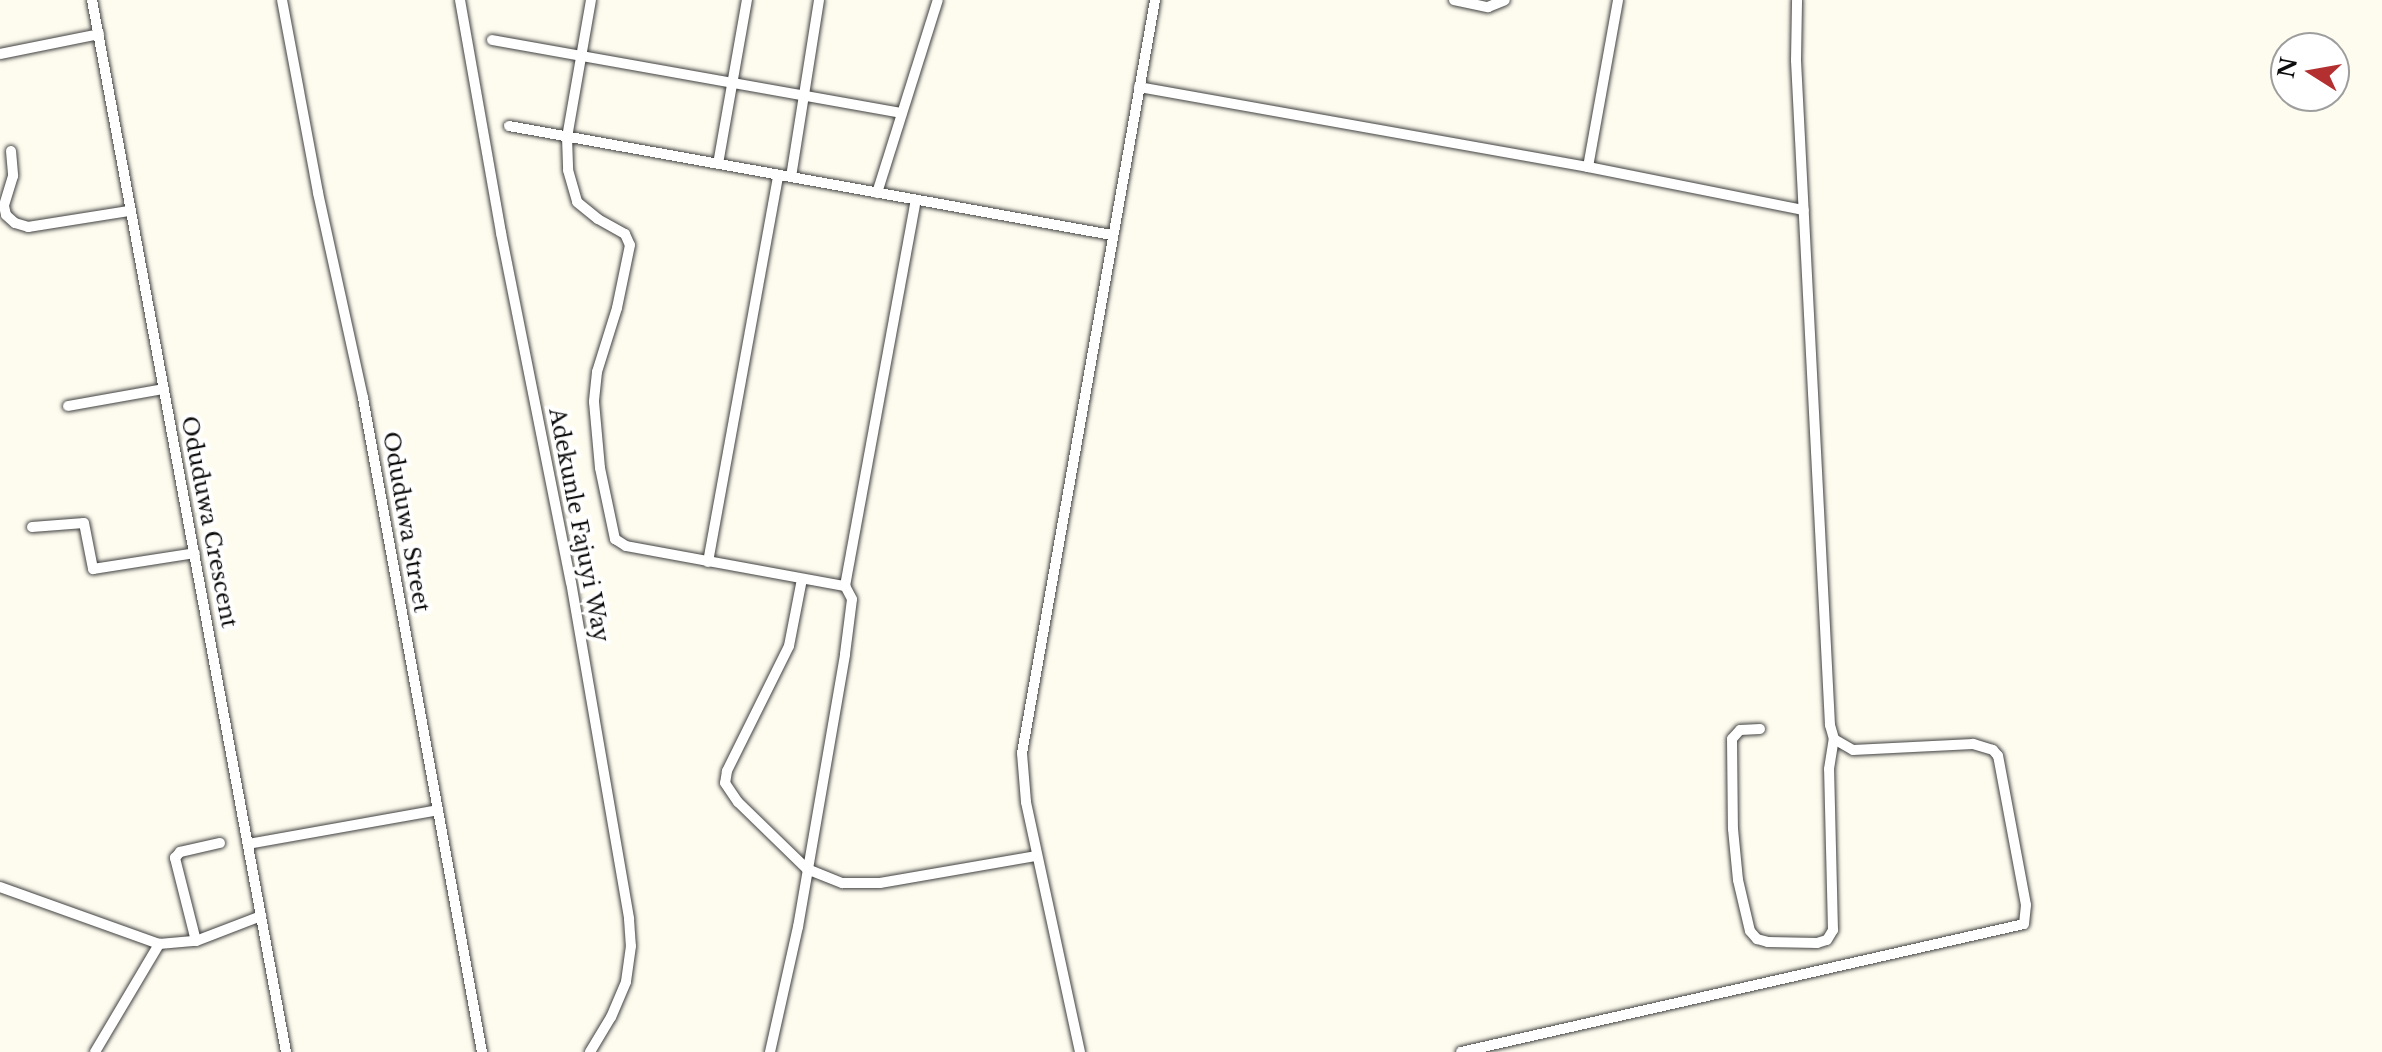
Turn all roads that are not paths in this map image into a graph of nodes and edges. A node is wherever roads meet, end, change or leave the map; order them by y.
1 (92, 0) edge
2 (282, 0) edge
3 (460, 0) edge
4 (591, 0) edge
5 (734, 0) edge
6 (819, 0) edge
7 (938, 0) edge
8 (1155, 0) edge
9 (1454, 0) edge
10 (1505, 0) edge
11 (1618, 0) edge
12 (1797, 0) edge
13 (747, 1) edge
14 (99, 34) junction
15 (492, 40) dead end
16 (0, 54) edge
17 (582, 54) junction
18 (732, 82) junction
19 (1139, 87) junction
20 (803, 93) junction
21 (902, 113) junction
22 (509, 126) dead end
23 (567, 137) junction
24 (11, 151) dead end
25 (718, 164) junction
26 (1588, 167) junction
27 (778, 175) junction
28 (791, 177) junction
29 (877, 193) junction
30 (916, 201) junction
31 (1804, 210) junction
32 (129, 211) junction
33 (0, 222) edge
34 (15, 223) junction
35 (1112, 235) junction
36 (163, 389) junction
37 (68, 406) dead end
38 (32, 527) dead end
39 (195, 553) junction
40 (708, 562) junction
41 (802, 579) junction
42 (845, 586) junction
43 (1760, 729) dead end
44 (1834, 739) junction
45 (438, 810) junction
46 (220, 843) dead end
47 (248, 844) junction
48 (1037, 856) junction
49 (807, 869) junction
50 (0, 887) edge
51 (261, 916) junction
52 (196, 941) junction
53 (159, 944) junction
54 (95, 1052) edge
55 (286, 1052) edge
56 (482, 1052) edge
57 (590, 1052) edge
58 (770, 1052) edge
59 (1080, 1052) edge
60 (1461, 1052) edge

1 - 14 street, Oduduwa Crescent
2 - 45 street, Oduduwa Street
3 - 57 street, Adekunle Fajuyi Way
4 - 17 street
5 - 13 street
6 - 20 street
7 - 21 street
8 - 19 street
9 - 10 street
11 - 26 street
12 - 31 street
13 - 18 street
14 - 16 street
14 - 32 street, Oduduwa Crescent
15 - 17 street
17 - 18 street
17 - 23 street
18 - 20 street
18 - 25 street
19 - 26 street
19 - 35 street
20 - 21 street
20 - 28 street
21 - 29 street
22 - 23 street
23 - 25 street
23 - 40 street
24 - 34 street
25 - 27 street
26 - 31 street
27 - 28 street
27 - 40 street
28 - 29 street
29 - 30 street
30 - 35 street
30 - 42 street
31 - 44 street
32 - 34 street
32 - 36 street, Oduduwa Crescent
33 - 34 street
35 - 48 street
36 - 37 street
36 - 39 street, Oduduwa Crescent
38 - 39 street
39 - 47 street, Oduduwa Crescent
40 - 41 street
41 - 42 street
41 - 49 street
42 - 49 street
43 - 44 street
44 - 60 street
45 - 47 street
45 - 56 street, Oduduwa Street
46 - 52 street
47 - 51 street, Oduduwa Crescent
48 - 49 street
48 - 59 street
49 - 58 street
50 - 53 street
51 - 52 street
51 - 55 street, Oduduwa Crescent
52 - 53 street
53 - 54 street

